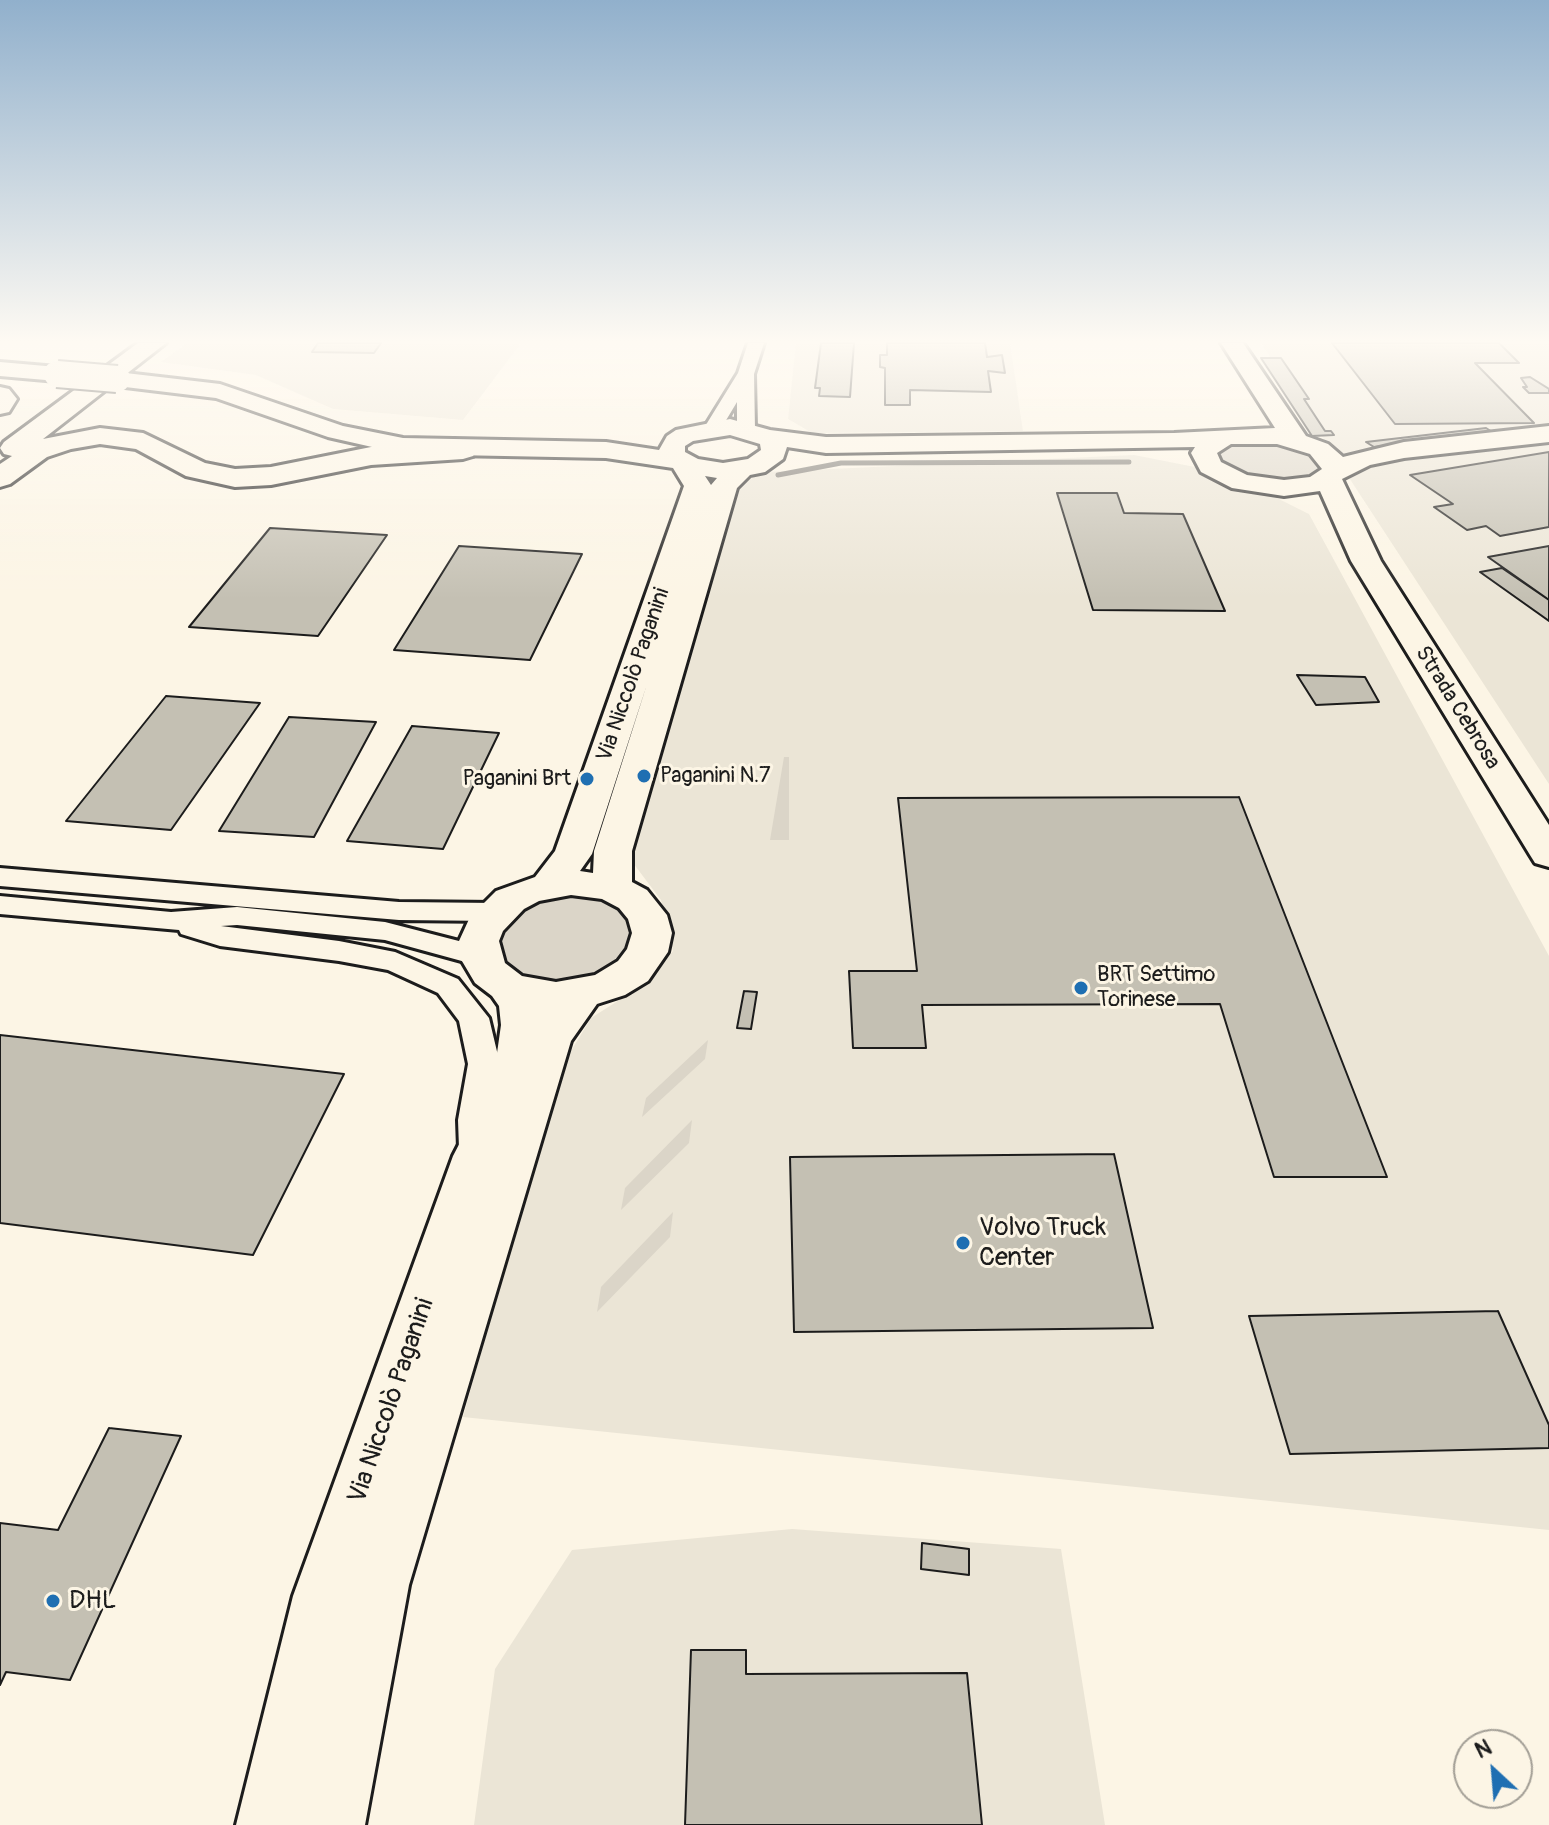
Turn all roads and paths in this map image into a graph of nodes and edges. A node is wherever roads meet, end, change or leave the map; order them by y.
1 (16, 428) edge
2 (41, 428) edge
3 (291, 428) edge
4 (713, 428) edge
5 (714, 428) edge
6 (755, 428) edge
7 (1248, 428) edge
8 (1292, 428) edge
9 (756, 433) junction
10 (1549, 434) edge
11 (1237, 435) junction
12 (0, 440) edge
13 (1301, 441) junction
14 (331, 449) junction
15 (463, 450) junction
16 (1404, 450) junction
17 (682, 453) junction
18 (0, 459) edge
19 (1210, 466) junction
20 (748, 468) junction
21 (1331, 474) junction
22 (0, 478) edge
23 (1264, 487) junction
24 (1366, 561) junction
25 (1549, 855) edge
26 (0, 877) edge
27 (549, 885) junction
28 (612, 888) junction
29 (0, 905) edge
30 (495, 912) junction
31 (171, 921) junction
32 (494, 971) junction
33 (582, 994) junction
34 (477, 1156) junction
35 (270, 1825) edge
36 (331, 1825) edge

1 - 12 highway
2 - 18 highway
3 - 14 street, bridge
4 - 17 street
5 - 9 street
6 - 9 street
7 - 11 street
8 - 13 street
9 - 11 street
9 - 20 street, Via Niccolò Paganini
10 - 16 street
11 - 13 street
11 - 19 street
13 - 16 street
13 - 21 street
14 - 15 street
14 - 15 highway
14 - 22 highway
15 - 17 street
16 - 21 street
17 - 20 street
17 - 27 street, Via Niccolò Paganini
19 - 20 street
19 - 23 street
20 - 28 street, Via Niccolò Paganini
21 - 23 street
21 - 24 street
23 - 24 street
24 - 25 street, Strada Cebrosa
26 - 30 street
27 - 28 street
27 - 30 street
28 - 33 street
29 - 31 street
30 - 32 street
31 - 32 street
31 - 34 street
32 - 33 street
32 - 34 street, Via Niccolò Paganini
33 - 36 street, Via Niccolò Paganini
34 - 35 street, Via Niccolò Paganini

